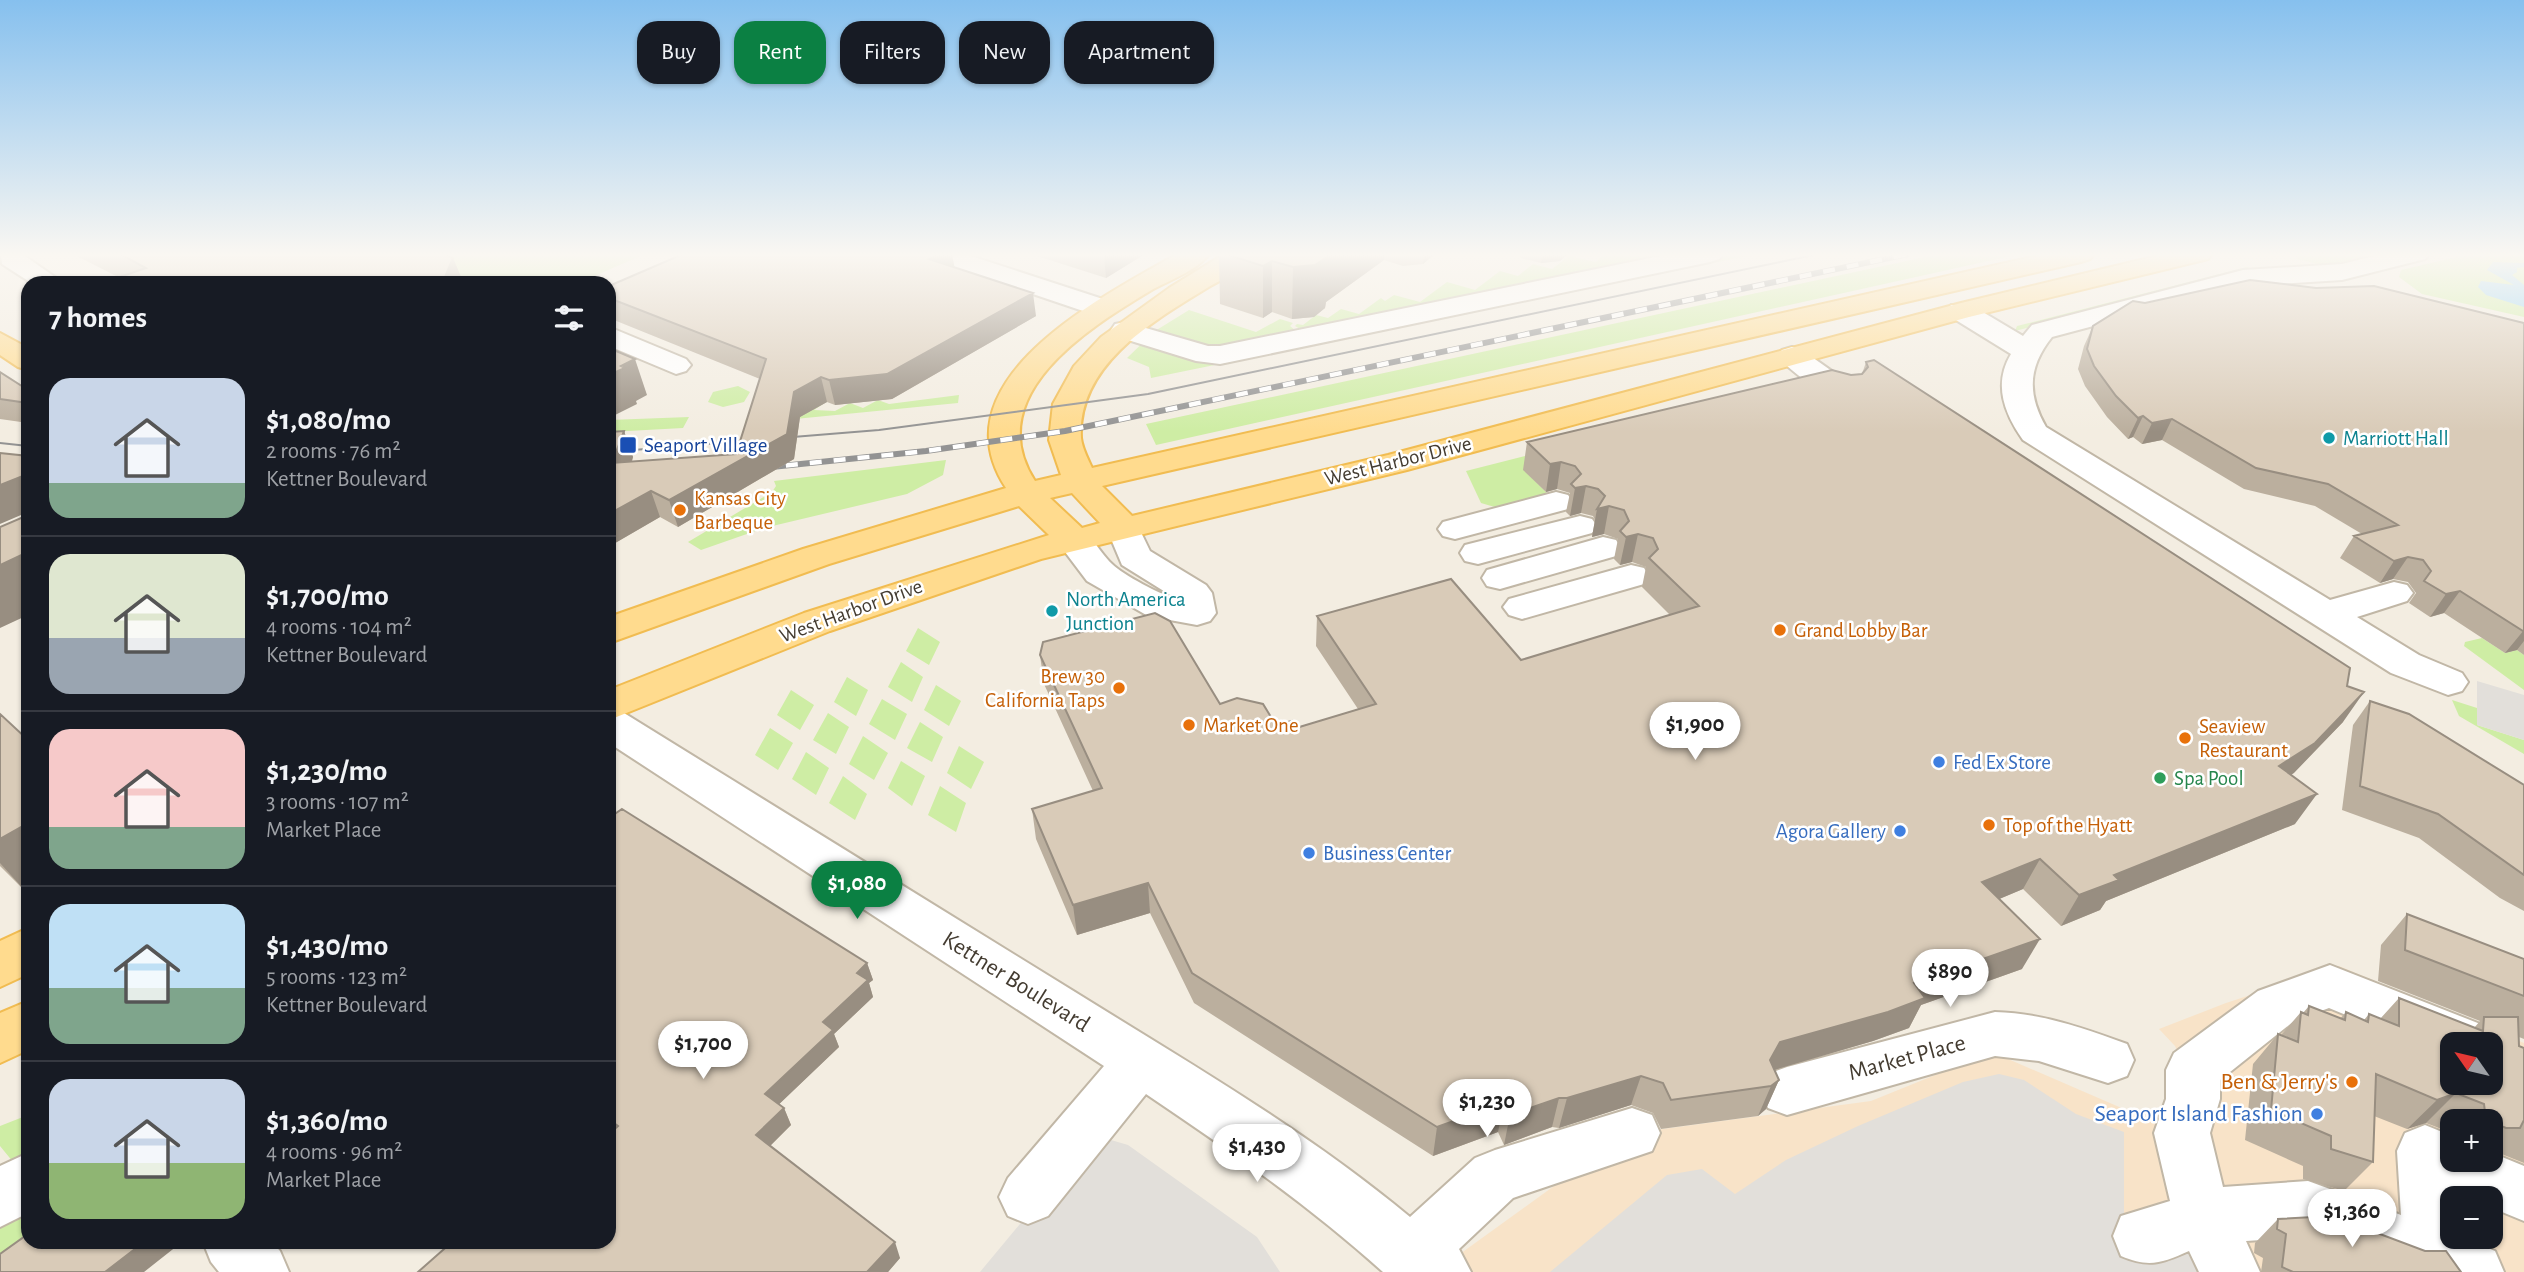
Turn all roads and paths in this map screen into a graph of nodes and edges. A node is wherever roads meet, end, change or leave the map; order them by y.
1 (1095, 313) edge
2 (1151, 313) edge
3 (1422, 313) edge
4 (1818, 313) edge
5 (1952, 313) edge
6 (1965, 313) edge
7 (2102, 313) edge
8 (1125, 330) junction
9 (0, 342) edge
10 (616, 345) edge
11 (2025, 350) junction
12 (21, 356) edge
13 (1793, 356) junction
14 (676, 365) dead end
15 (1842, 392) edge
16 (1079, 480) junction
17 (1027, 493) junction
18 (1580, 525) joint
19 (1123, 527) junction
20 (1074, 540) junction
21 (1631, 576) dead end
22 (2394, 593) dead end
23 (1522, 607) dead end
24 (2325, 614) junction
25 (616, 628) edge
26 (2448, 682) dead end
27 (616, 703) edge
28 (616, 727) edge
29 (21, 952) edge
30 (0, 965) edge
31 (21, 1027) edge
32 (2444, 1032) edge
33 (0, 1040) edge
34 (1141, 1060) junction
35 (2108, 1060) dead end
36 (1787, 1091) dead end
37 (1632, 1133) dead end
38 (21, 1185) edge
39 (2524, 1194) edge
40 (1028, 1197) dead end
41 (0, 1199) edge
42 (2202, 1216) junction
43 (2142, 1236) dead end
44 (238, 1249) edge
45 (1423, 1267) edge
46 (2450, 1267) edge
47 (259, 1272) edge
48 (2230, 1272) edge

1 - 17 main road
2 - 8 main road
3 - 8 street
4 - 16 main road
5 - 13 main road, West Harbor Drive
6 - 11 street
7 - 11 street
8 - 16 main road
9 - 12 main road
10 - 14 street
11 - 24 street
13 - 15 street
13 - 19 main road, West Harbor Drive
16 - 17 main road
16 - 19 main road
17 - 20 main road
17 - 25 main road
18 - 18 street
19 - 20 main road, West Harbor Drive
19 - 20 street
20 - 27 main road, West Harbor Drive
21 - 23 street
22 - 24 street
24 - 26 street
28 - 34 street, Kettner Boulevard
29 - 30 main road
31 - 33 main road
32 - 42 street
34 - 40 street
34 - 45 street, Kettner Boulevard
35 - 36 street, Market Place
37 - 45 street
38 - 41 street
39 - 46 street
42 - 43 street
42 - 46 street
42 - 48 street
44 - 47 street

